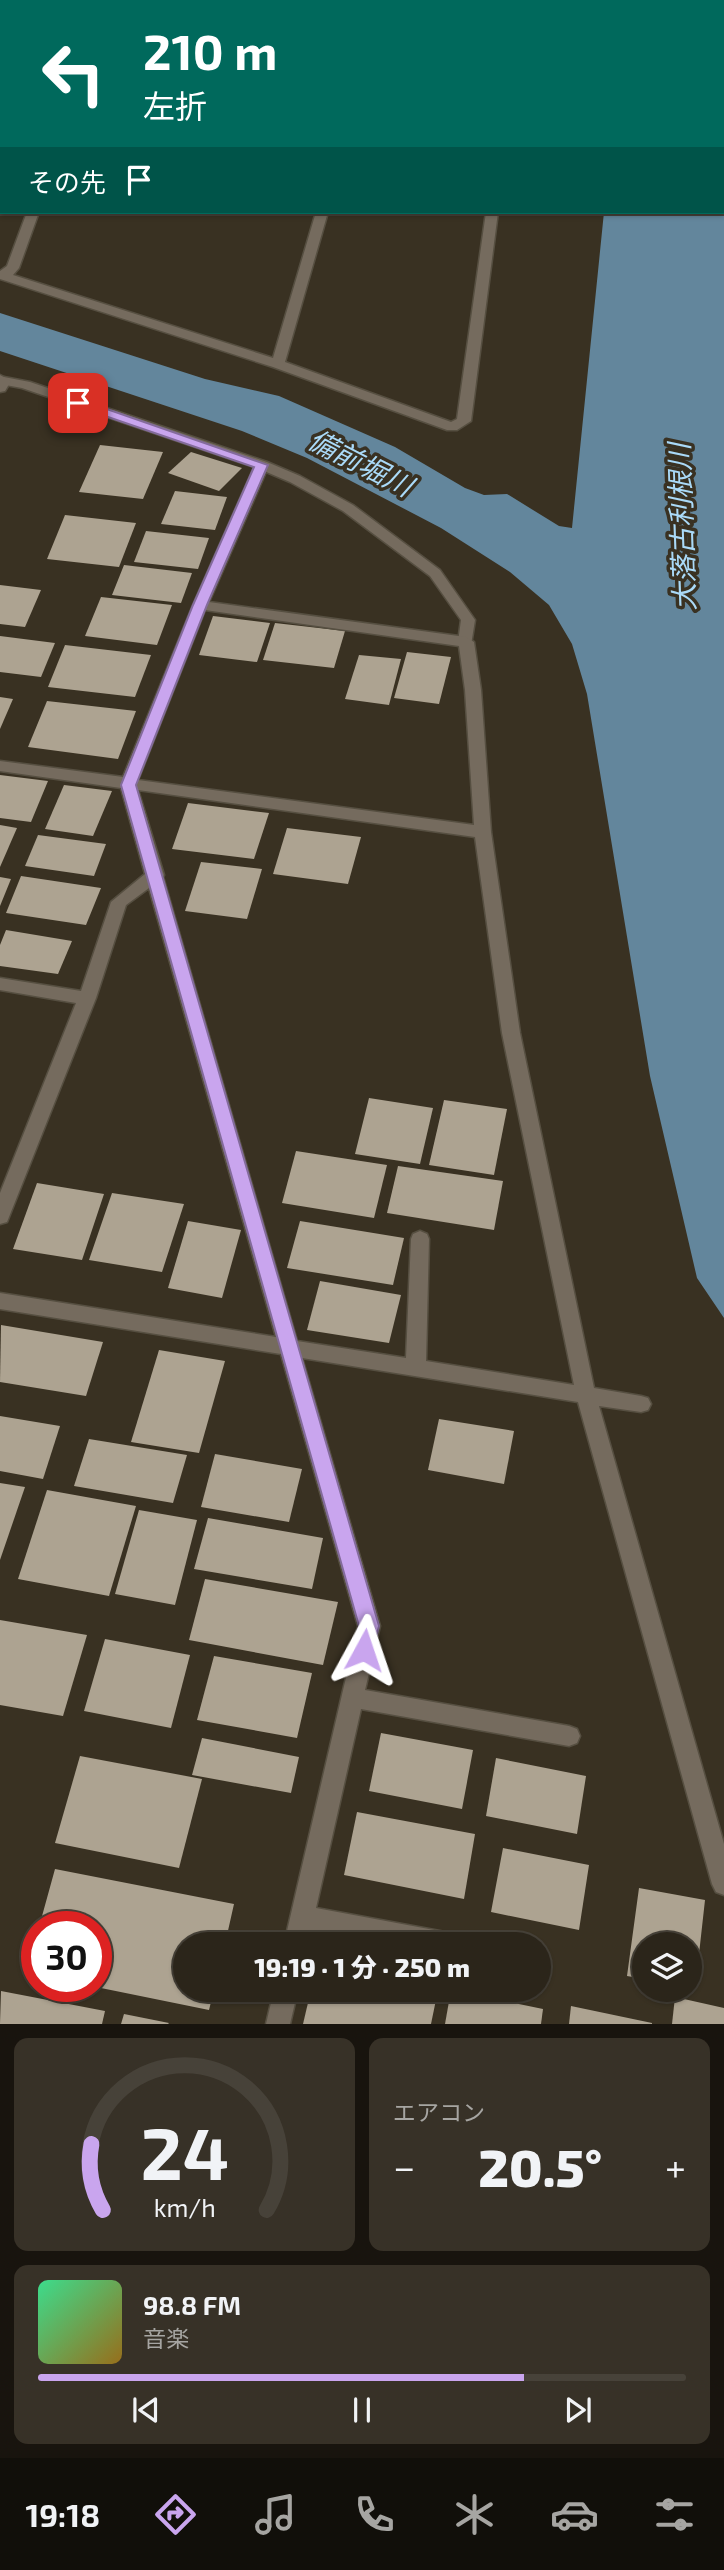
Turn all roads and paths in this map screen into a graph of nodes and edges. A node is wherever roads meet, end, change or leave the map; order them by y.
1 (32, 214) edge
2 (321, 214) edge
3 (492, 214) edge
4 (2, 276) edge
5 (278, 364) junction
6 (1, 383) edge
7 (261, 465) junction
8 (200, 605) junction
9 (466, 642) junction
10 (0, 766) edge
11 (128, 785) junction
12 (483, 832) junction
13 (156, 876) junction
14 (0, 984) edge
15 (87, 998) junction
16 (0, 1217) edge
17 (421, 1239) dead end
18 (0, 1301) edge
19 (292, 1349) junction
20 (415, 1369) junction
21 (586, 1396) junction
22 (641, 1404) dead end
23 (353, 1698) junction
24 (569, 1736) dead end
25 (724, 1884) edge
26 (303, 1917) junction
27 (299, 1932) edge
28 (382, 1932) edge
29 (283, 2002) edge
30 (278, 2024) edge

1 - 4 street
2 - 5 street
3 - 5 street
4 - 5 street
6 - 7 street
7 - 8 street
7 - 9 street
8 - 9 street
8 - 11 street
9 - 12 street
10 - 11 street
11 - 12 street
11 - 13 street
12 - 21 street
13 - 15 street
13 - 19 street
14 - 15 street
15 - 16 street
17 - 20 street
18 - 19 street
19 - 20 street
19 - 23 street
20 - 21 street
21 - 22 street
21 - 25 street
23 - 24 street
23 - 26 street
26 - 27 street
26 - 28 street
29 - 30 street

